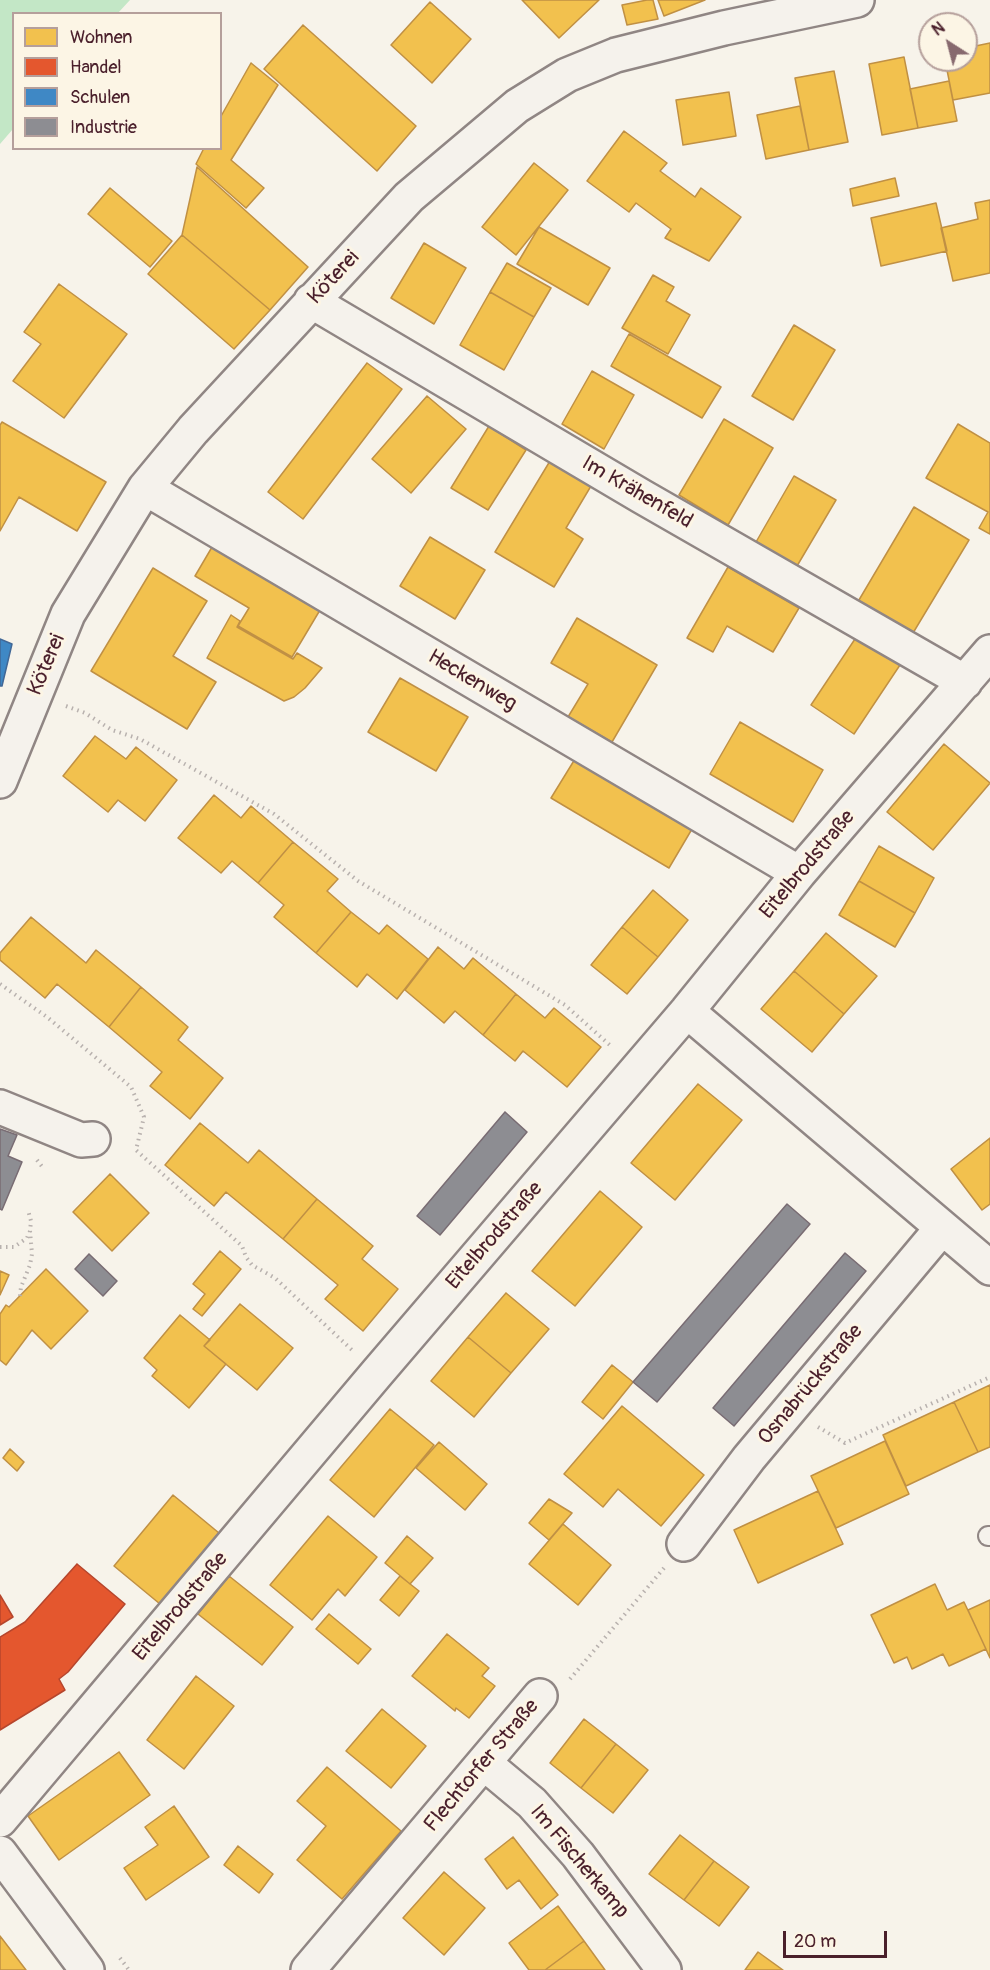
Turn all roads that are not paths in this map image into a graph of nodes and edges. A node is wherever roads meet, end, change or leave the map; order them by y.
1 (857, 0) edge
2 (311, 301) junction
3 (145, 488) junction
4 (990, 652) edge
5 (965, 682) junction
6 (0, 781) edge
7 (799, 873) junction
8 (687, 1011) junction
9 (0, 1107) edge
10 (93, 1139) dead end
11 (942, 1228) junction
12 (990, 1268) edge
13 (684, 1544) road end
14 (540, 1696) road end
15 (484, 1763) junction
16 (0, 1820) edge
17 (0, 1852) edge
18 (87, 1970) edge
19 (308, 1970) edge
20 (664, 1970) edge

1 - 2 street, Köterei
2 - 3 street, Köterei
2 - 5 street, Im Krähenfeld
3 - 6 street, Köterei
3 - 7 street, Heckenweg
4 - 5 street, Eitelbrodstraße
5 - 7 street, Eitelbrodstraße
7 - 8 street, Eitelbrodstraße
8 - 11 street
8 - 16 street, Eitelbrodstraße
9 - 10 street
11 - 12 street
11 - 13 street, Osnabrückstraße
14 - 15 street, Flechtorfer Straße
15 - 19 street, Flechtorfer Straße
15 - 20 street, Im Fischerkamp
17 - 18 street

